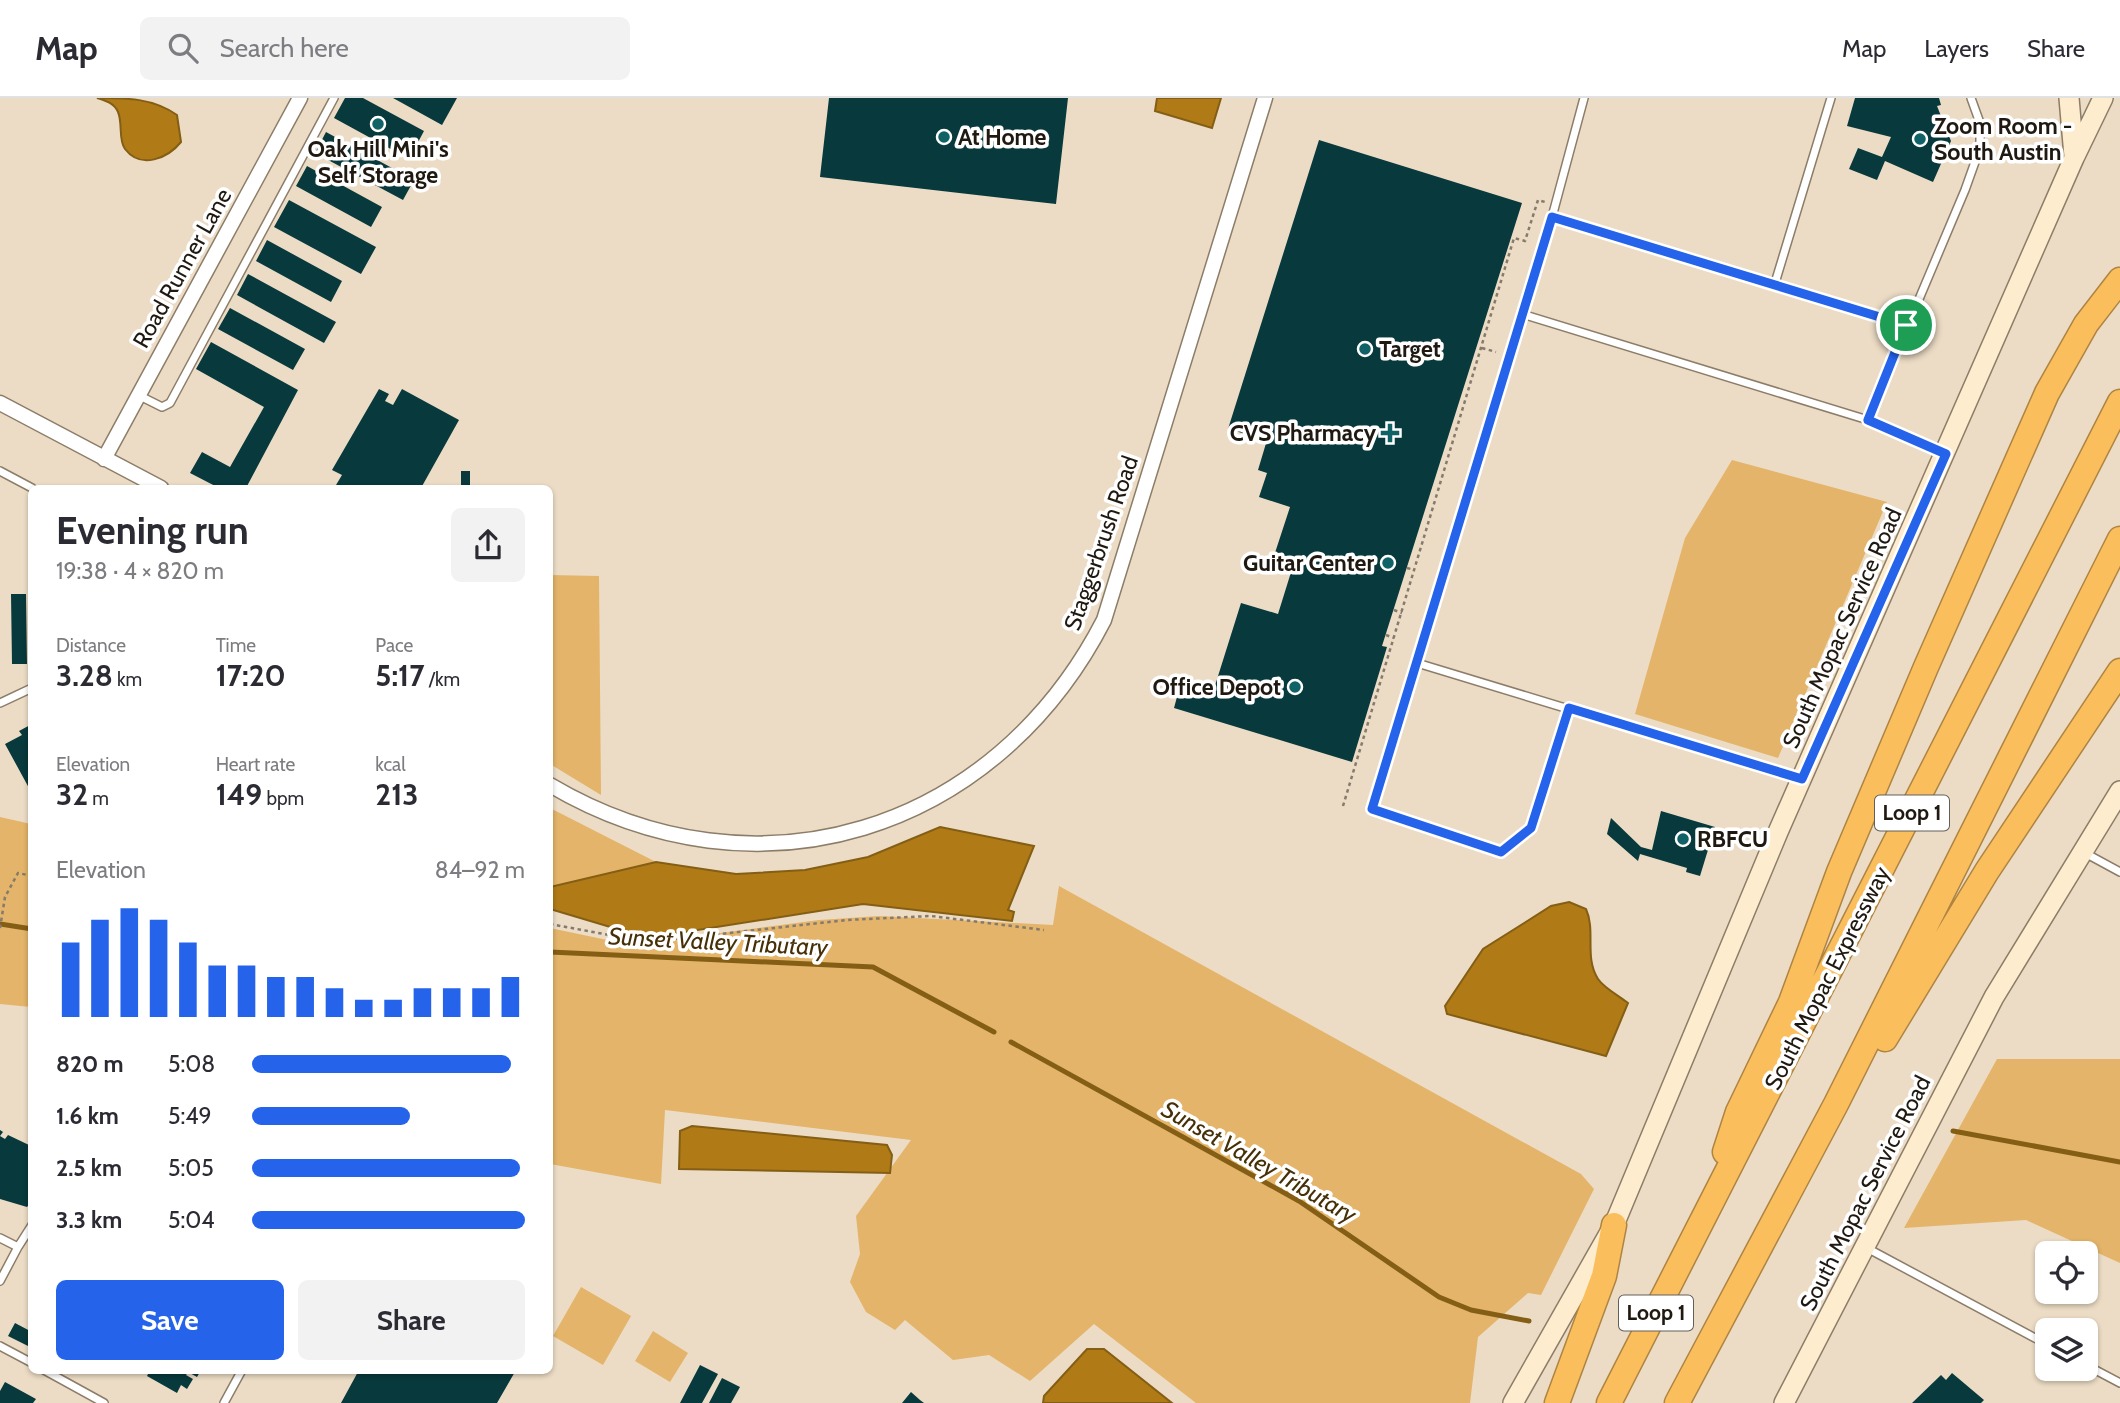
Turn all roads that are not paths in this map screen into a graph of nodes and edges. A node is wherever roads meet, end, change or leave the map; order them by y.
1 (300, 98) edge
2 (334, 98) edge
3 (1265, 98) edge
4 (1584, 98) edge
5 (1831, 98) edge
6 (1971, 98) edge
7 (2069, 98) edge
8 (2103, 98) edge
9 (2120, 102) edge
10 (2092, 121) junction
11 (2074, 158) junction
12 (1552, 217) junction
13 (2120, 280) edge
14 (1775, 283) junction
15 (1522, 314) junction
16 (1906, 325) junction
17 (138, 395) junction
18 (2120, 402) edge
19 (0, 403) edge
20 (1868, 420) junction
21 (1946, 454) junction
22 (104, 459) junction
23 (0, 471) edge
24 (155, 485) edge
25 (28, 486) edge
26 (2120, 539) edge
27 (1418, 663) junction
28 (2120, 671) edge
29 (28, 690) edge
30 (0, 703) edge
31 (1569, 708) junction
32 (1802, 779) junction
33 (553, 787) edge
34 (2120, 791) edge
35 (2081, 851) junction
36 (2120, 872) edge
37 (1836, 1104) junction
38 (1702, 1223) junction
39 (1614, 1225) junction
40 (28, 1231) edge
41 (0, 1238) edge
42 (18, 1247) junction
43 (1865, 1247) junction
44 (0, 1281) edge
45 (2035, 1338) edge
46 (0, 1346) edge
47 (28, 1361) edge
48 (2098, 1371) edge
49 (51, 1374) edge
50 (240, 1374) edge
51 (2120, 1383) edge
52 (104, 1403) edge
53 (224, 1403) edge
54 (1513, 1403) edge
55 (1557, 1403) edge
56 (1609, 1403) edge
57 (1677, 1403) edge
58 (1784, 1403) edge

1 - 17 street, Road Runner Lane
2 - 17 lane
3 - 33 street, Staggerbrush Road
4 - 12 lane
5 - 14 lane
6 - 16 lane
7 - 11 main road
8 - 10 main road, South Mopac Service Road
9 - 10 main road
10 - 11 main road, South Mopac Service Road
11 - 21 main road, South Mopac Service Road
12 - 14 lane
12 - 15 lane
13 - 38 highway
14 - 16 lane
15 - 20 lane
15 - 27 lane
16 - 20 lane
17 - 22 street, Road Runner Lane
18 - 38 highway, South Mopac Expressway / Loop 1
19 - 22 street
20 - 21 lane
21 - 32 main road, South Mopac Service Road
22 - 24 street
23 - 25 lane
26 - 37 highway, Loop 1
27 - 31 lane
27 - 31 lane
28 - 37 highway
29 - 30 lane
31 - 32 lane
32 - 39 main road, South Mopac Service Road
34 - 35 main road, South Mopac Service Road
35 - 36 lane
35 - 43 main road, South Mopac Service Road
37 - 57 highway, Loop 1
38 - 56 highway, South Mopac Expressway / Loop 1
39 - 54 main road, South Mopac Service Road
39 - 55 highway
40 - 42 lane
41 - 42 lane
42 - 44 lane
43 - 45 lane
43 - 58 main road, South Mopac Service Road
46 - 47 lane
48 - 51 lane
49 - 52 lane
50 - 53 lane

